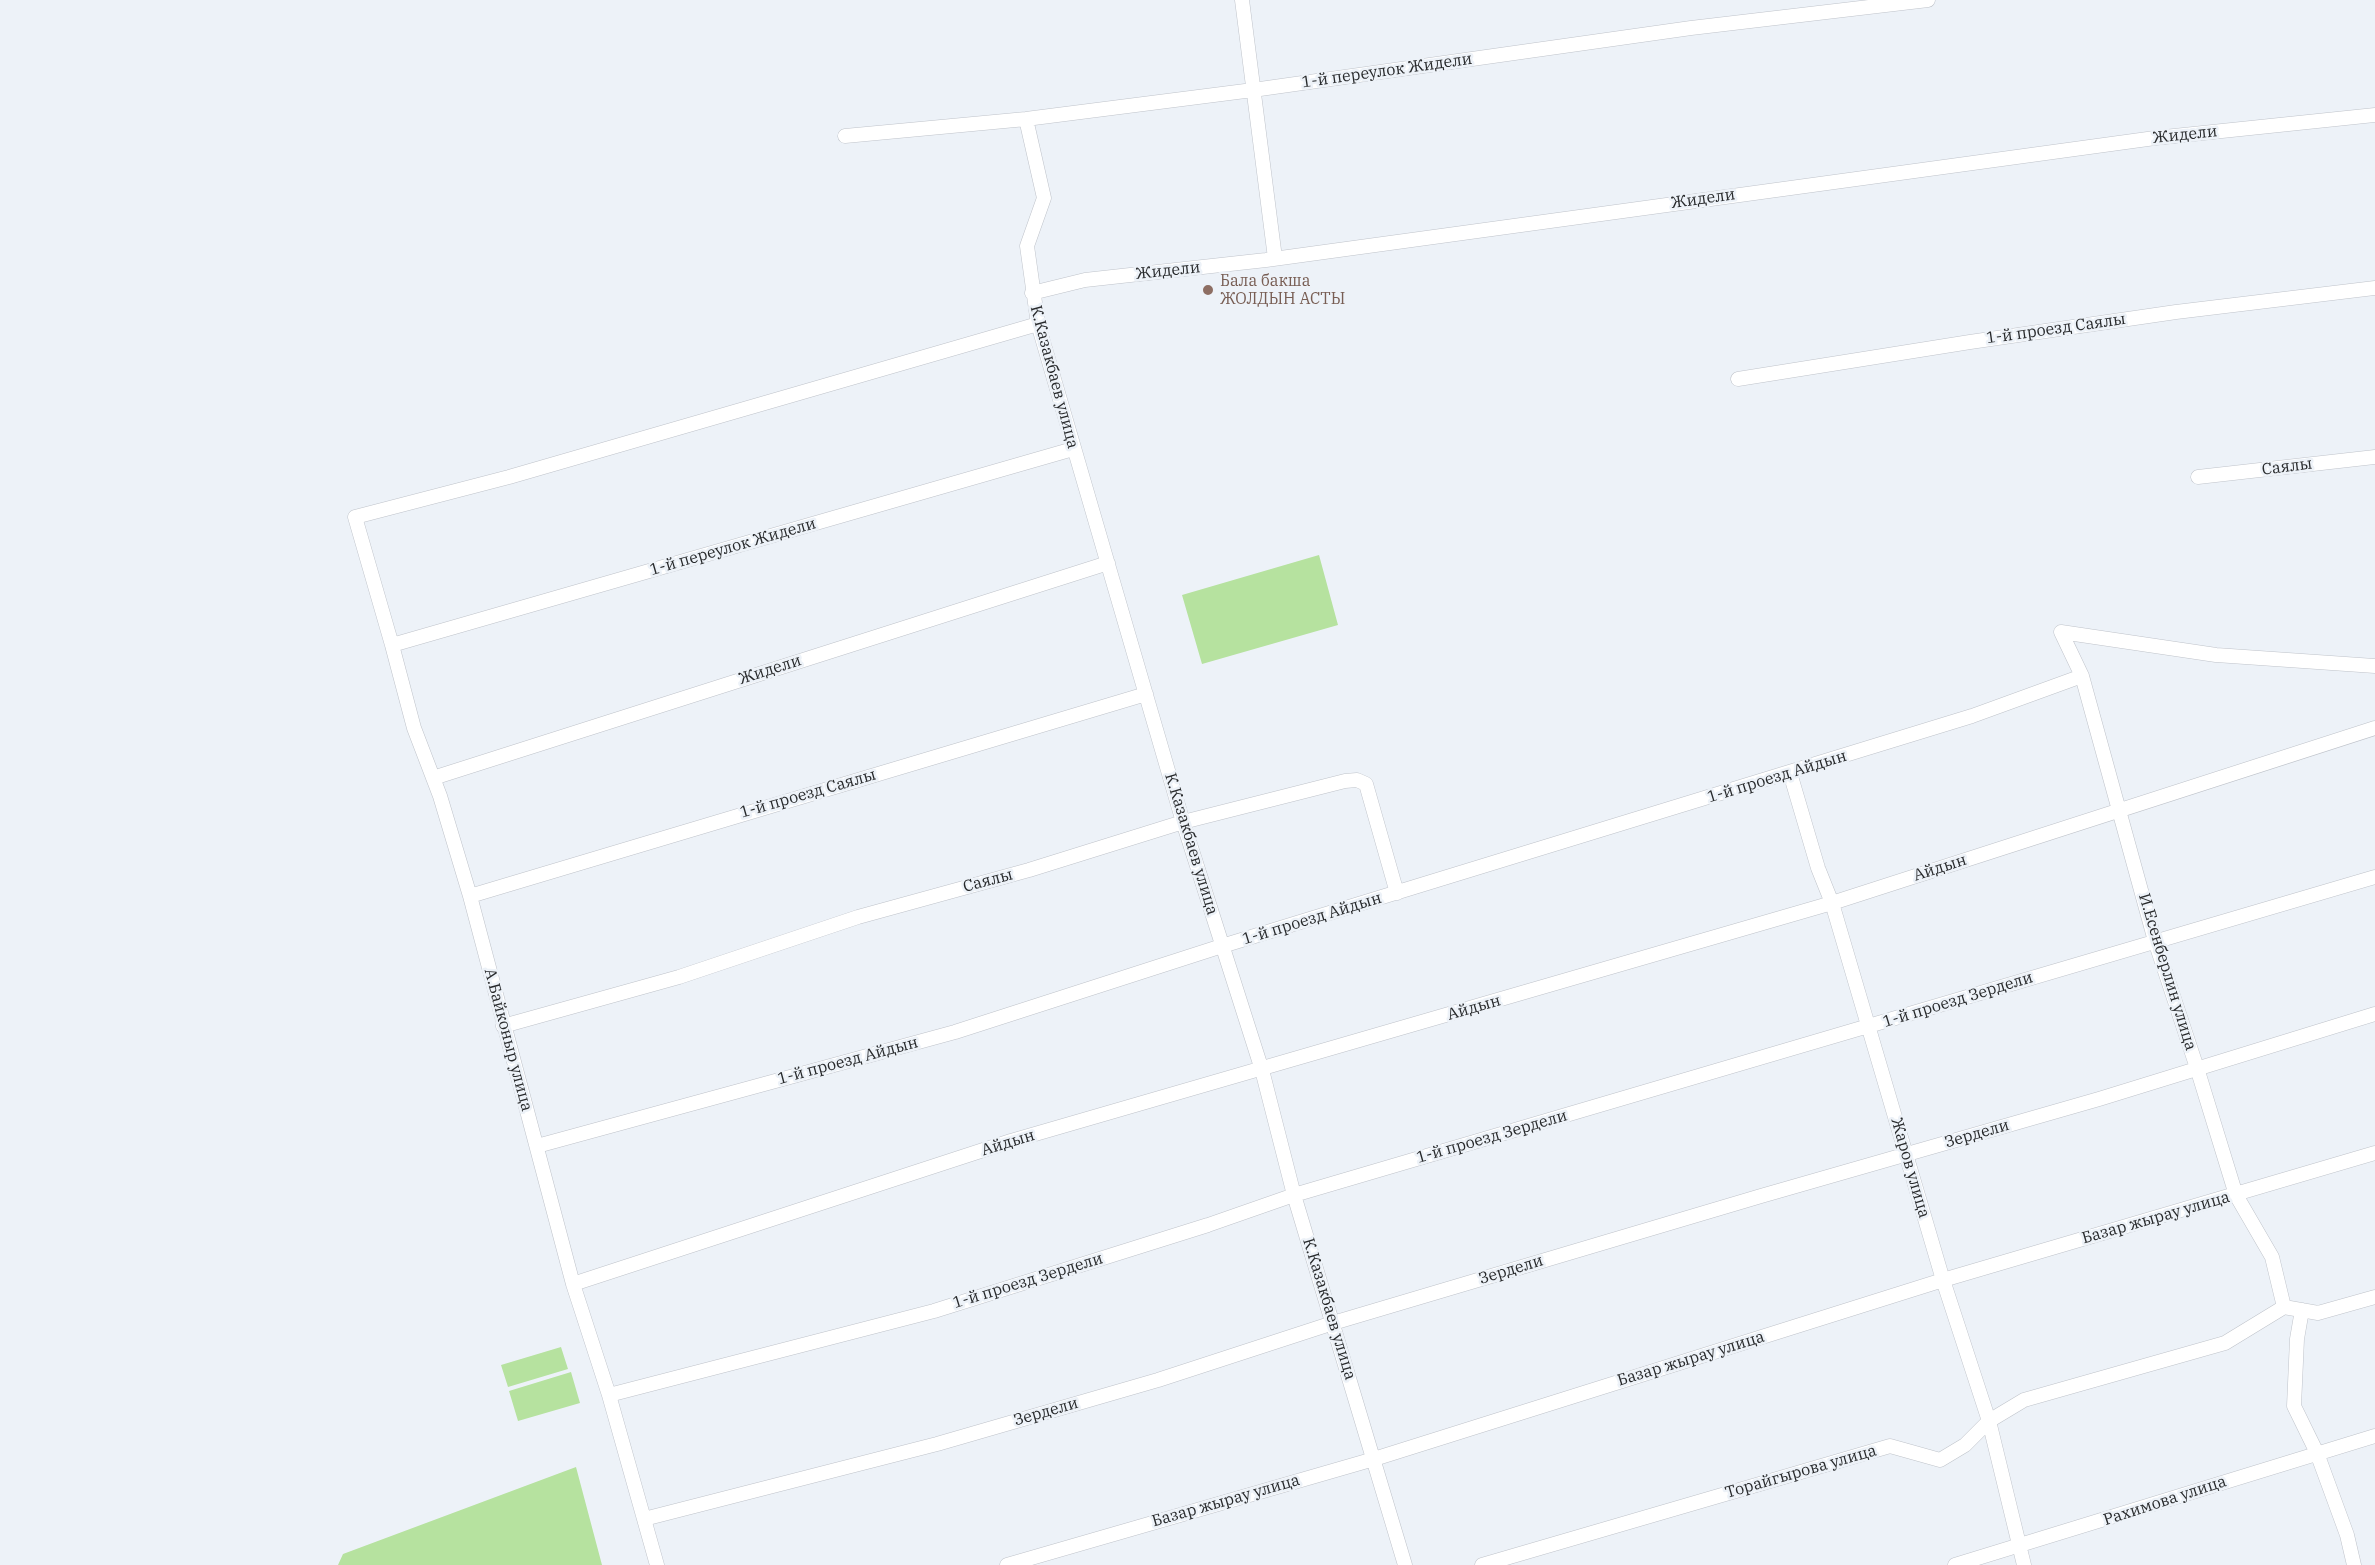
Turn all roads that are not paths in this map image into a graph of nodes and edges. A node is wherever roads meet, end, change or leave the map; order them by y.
1 (1242, 0) edge
2 (1928, 0) edge
3 (1253, 90) junction
4 (2375, 115) edge
5 (1026, 119) junction
6 (845, 136) dead end
7 (1275, 258) junction
8 (2375, 288) edge
9 (1032, 293) junction
10 (1038, 324) junction
11 (1738, 379) dead end
12 (1073, 449) junction
13 (2375, 457) edge
14 (2198, 477) dead end
15 (1108, 563) junction
16 (392, 645) junction
17 (2375, 666) edge
18 (2082, 676) junction
19 (1146, 694) junction
20 (2375, 728) edge
21 (1790, 773) junction
22 (433, 778) junction
23 (2119, 809) junction
24 (1183, 822) junction
25 (2375, 877) edge
26 (1396, 894) junction
27 (470, 896) junction
28 (1832, 903) junction
29 (2155, 941) junction
30 (1222, 946) junction
31 (2375, 1014) edge
32 (503, 1026) junction
33 (1868, 1027) junction
34 (2197, 1068) junction
35 (1262, 1070) junction
36 (537, 1146) junction
37 (2375, 1153) edge
38 (1907, 1154) junction
39 (1294, 1195) junction
40 (2236, 1195) junction
41 (1943, 1280) junction
42 (573, 1284) junction
43 (2375, 1297) edge
44 (2284, 1307) junction
45 (2302, 1310) junction
46 (1333, 1323) junction
47 (609, 1395) junction
48 (1989, 1421) junction
49 (2375, 1436) edge
50 (2317, 1453) junction
51 (1374, 1459) junction
52 (644, 1519) junction
53 (2018, 1547) junction
54 (657, 1565) edge
55 (1007, 1565) edge
56 (1405, 1565) edge
57 (1482, 1565) edge
58 (1955, 1565) edge
59 (2024, 1565) edge
60 (2354, 1565) edge

1 - 3 street
2 - 3 street, 1-й переулок Жидели
3 - 5 street, 1-й переулок Жидели
3 - 7 street
4 - 7 street, Жидели
5 - 6 street, 1-й переулок Жидели
5 - 9 street, К.Казакбаев улица
7 - 9 street, Жидели
8 - 11 street, 1-й проезд Саялы
9 - 10 street, К.Казакбаев улица
10 - 12 street, К.Казакбаев улица
10 - 16 street, А.Байконыр улица
12 - 15 street, К.Казакбаев улица
12 - 16 street, 1-й переулок Жидели
13 - 14 street, Саялы
15 - 19 street, К.Казакбаев улица
15 - 22 street, Жидели
16 - 22 street, А.Байконыр улица
17 - 18 street, И.Есенберлин улица
18 - 21 street, 1-й проезд Айдын
18 - 23 street, И.Есенберлин улица
19 - 24 street, К.Казакбаев улица
19 - 27 street, 1-й проезд Саялы
20 - 23 street, Айдын
21 - 26 street, 1-й проезд Айдын
21 - 28 street, Жаров улица
22 - 27 street, А.Байконыр улица
23 - 28 street, Айдын
23 - 29 street, И.Есенберлин улица
24 - 26 street, Саялы
24 - 30 street, К.Казакбаев улица
24 - 32 street, Саялы
25 - 29 street, 1-й проезд Зердели
26 - 30 street, 1-й проезд Айдын
27 - 32 street, А.Байконыр улица
28 - 33 street, Жаров улица
28 - 35 street, Айдын
29 - 33 street, 1-й проезд Зердели
29 - 34 street, И.Есенберлин улица
30 - 35 street, К.Казакбаев улица
30 - 36 street, 1-й проезд Айдын
31 - 34 street, Зердели
32 - 36 street, А.Байконыр улица
33 - 38 street, Жаров улица
33 - 39 street, 1-й проезд Зердели
34 - 38 street, Зердели
34 - 40 street, И.Есенберлин улица
35 - 39 street, К.Казакбаев улица
35 - 42 street, Айдын
36 - 42 street, А.Байконыр улица
37 - 40 street, Базар жырау улица
38 - 41 street, Жаров улица
38 - 46 street, Зердели
39 - 46 street, К.Казакбаев улица
39 - 47 street, 1-й проезд Зердели
40 - 41 street, Базар жырау улица
40 - 44 street, И.Есенберлин улица
41 - 48 street, Жаров улица
41 - 51 street, Базар жырау улица
42 - 47 street, А.Байконыр улица
43 - 45 street
44 - 45 street
44 - 48 street, Торайгырова улица
45 - 50 street
46 - 51 street, К.Казакбаев улица
46 - 52 street, Зердели
47 - 52 street, А.Байконыр улица
48 - 53 street, Жаров улица
48 - 57 street, Торайгырова улица
49 - 50 street, Рахимова улица
50 - 53 street, Рахимова улица
50 - 60 street
51 - 55 street, Базар жырау улица
51 - 56 street, К.Казакбаев улица
52 - 54 street, А.Байконыр улица
53 - 58 street, Рахимова улица
53 - 59 street, Жаров улица

